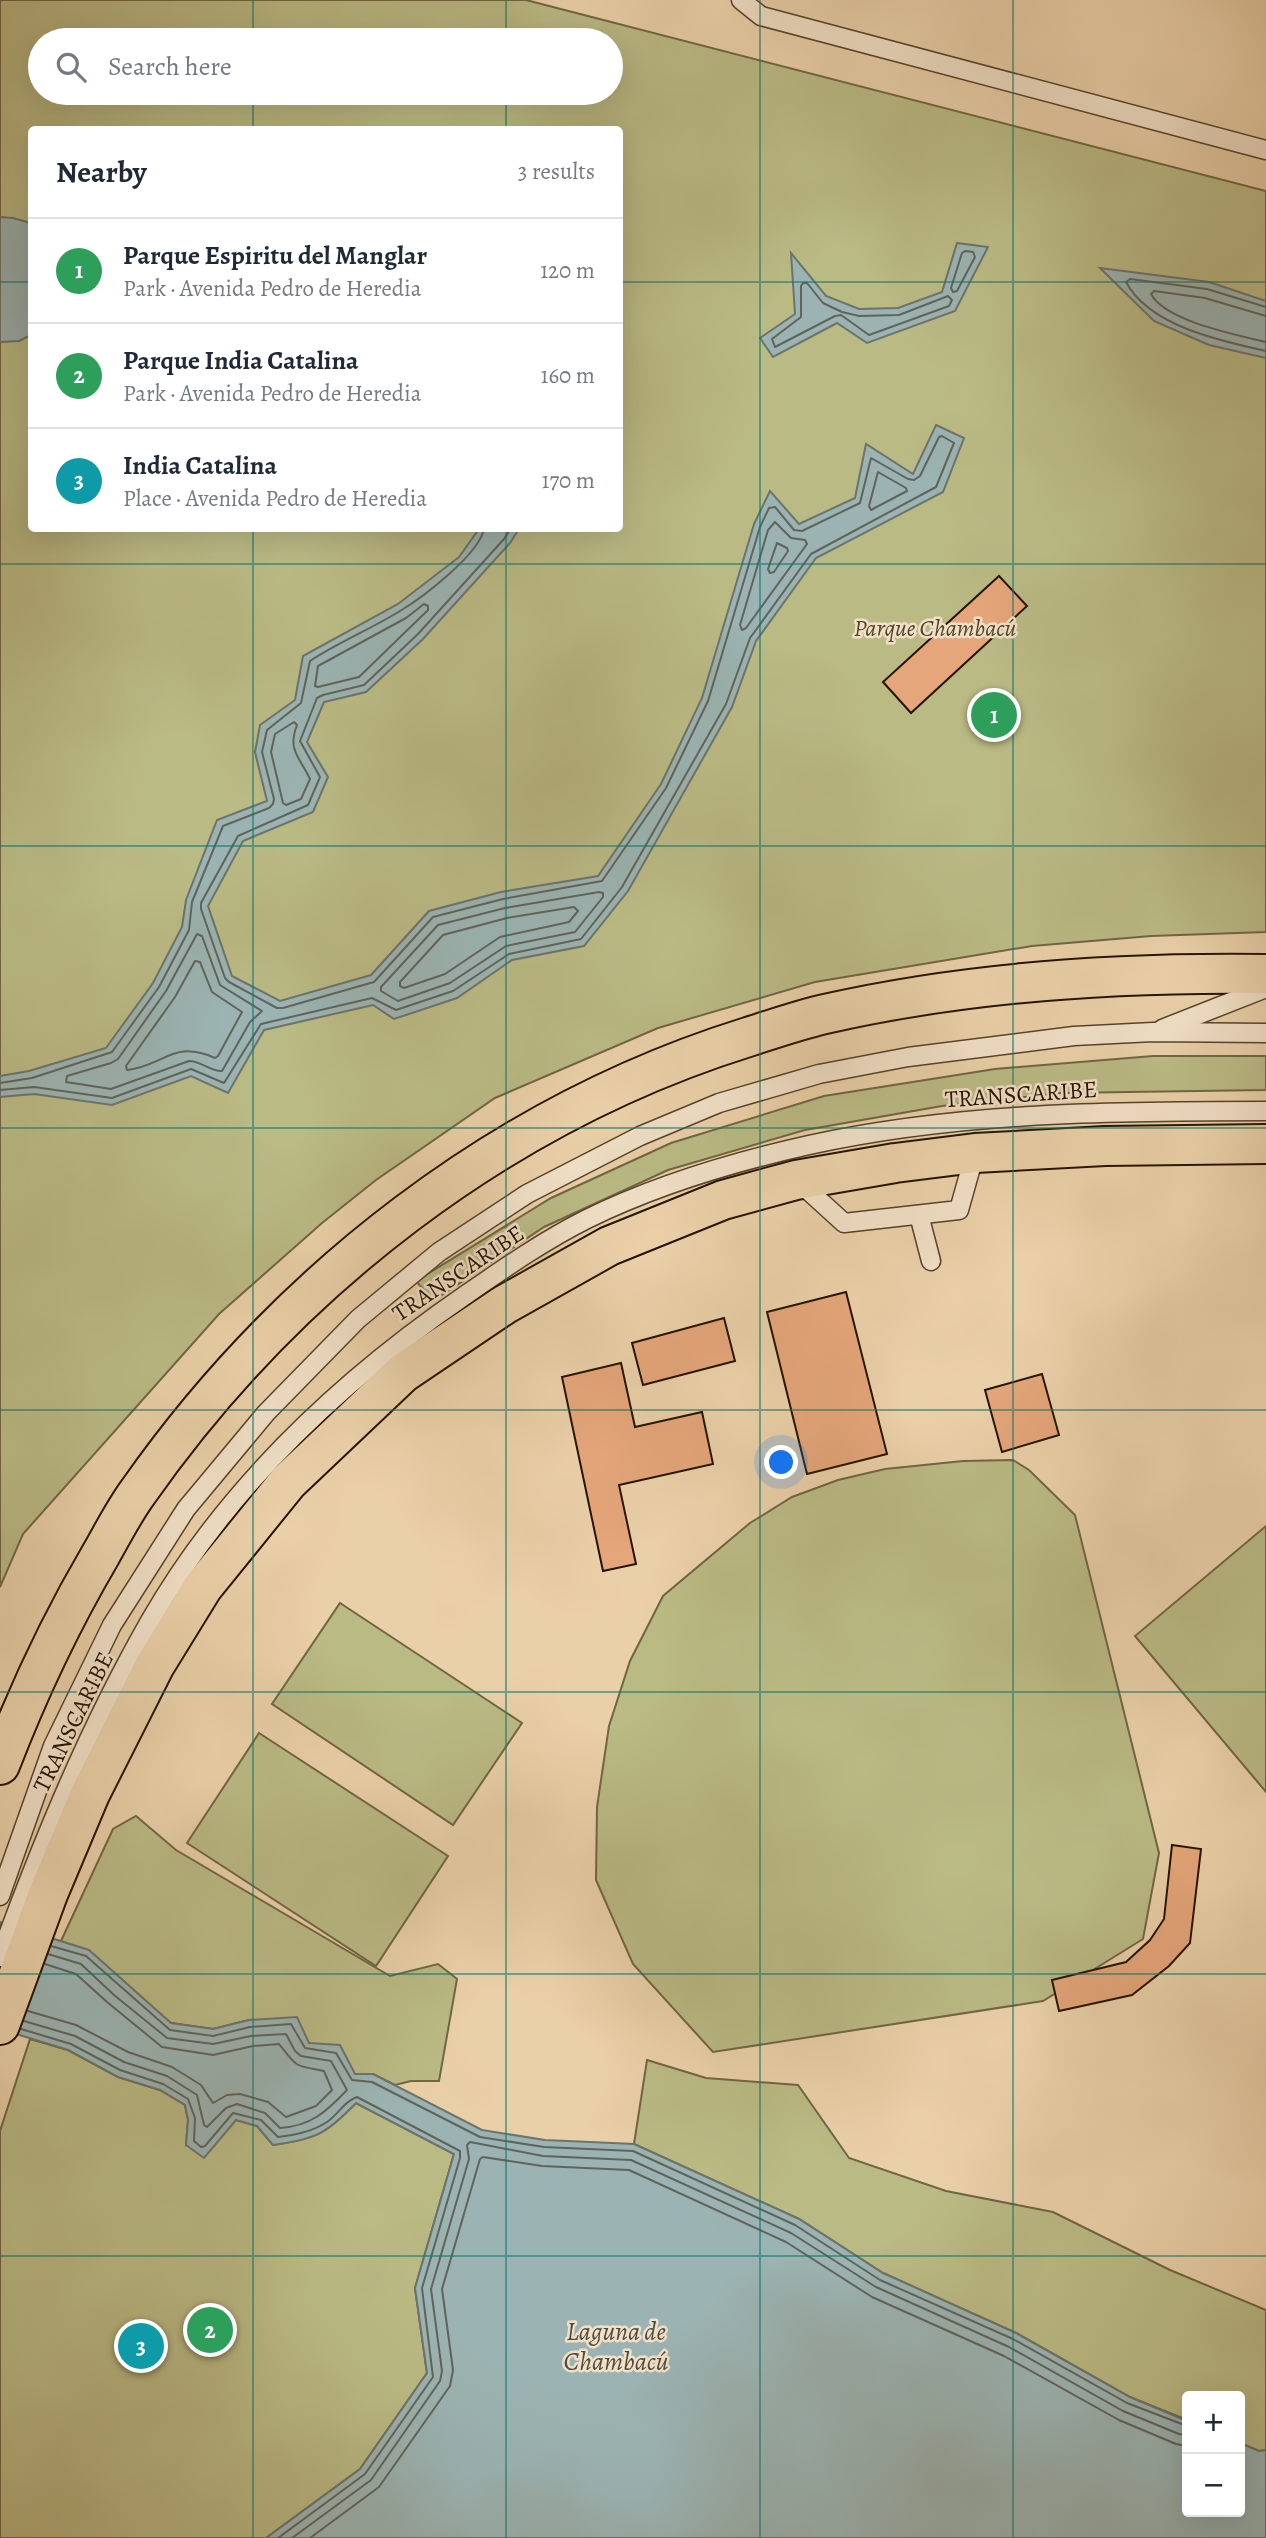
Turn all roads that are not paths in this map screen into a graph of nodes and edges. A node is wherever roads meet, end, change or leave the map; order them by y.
1 (741, 0) edge
2 (1266, 150) edge
3 (1266, 974) edge
4 (1266, 988) edge
5 (1153, 1032) junction
6 (1266, 1033) edge
7 (1266, 1111) edge
8 (1266, 1144) edge
9 (975, 1153) junction
10 (796, 1180) junction
11 (919, 1215) junction
12 (931, 1261) dead end
13 (0, 1765) edge
14 (2, 1890) edge
15 (36, 1892) junction
16 (0, 1957) edge
17 (0, 2025) edge

1 - 2 lane
3 - 13 highway
4 - 5 lane, TRANSCARIBE
5 - 6 lane, TRANSCARIBE
5 - 14 lane, TRANSCARIBE
7 - 15 lane, TRANSCARIBE
8 - 9 highway
9 - 10 highway
9 - 11 lane
10 - 11 lane
10 - 15 highway
11 - 12 lane
15 - 16 lane, TRANSCARIBE
15 - 17 highway

